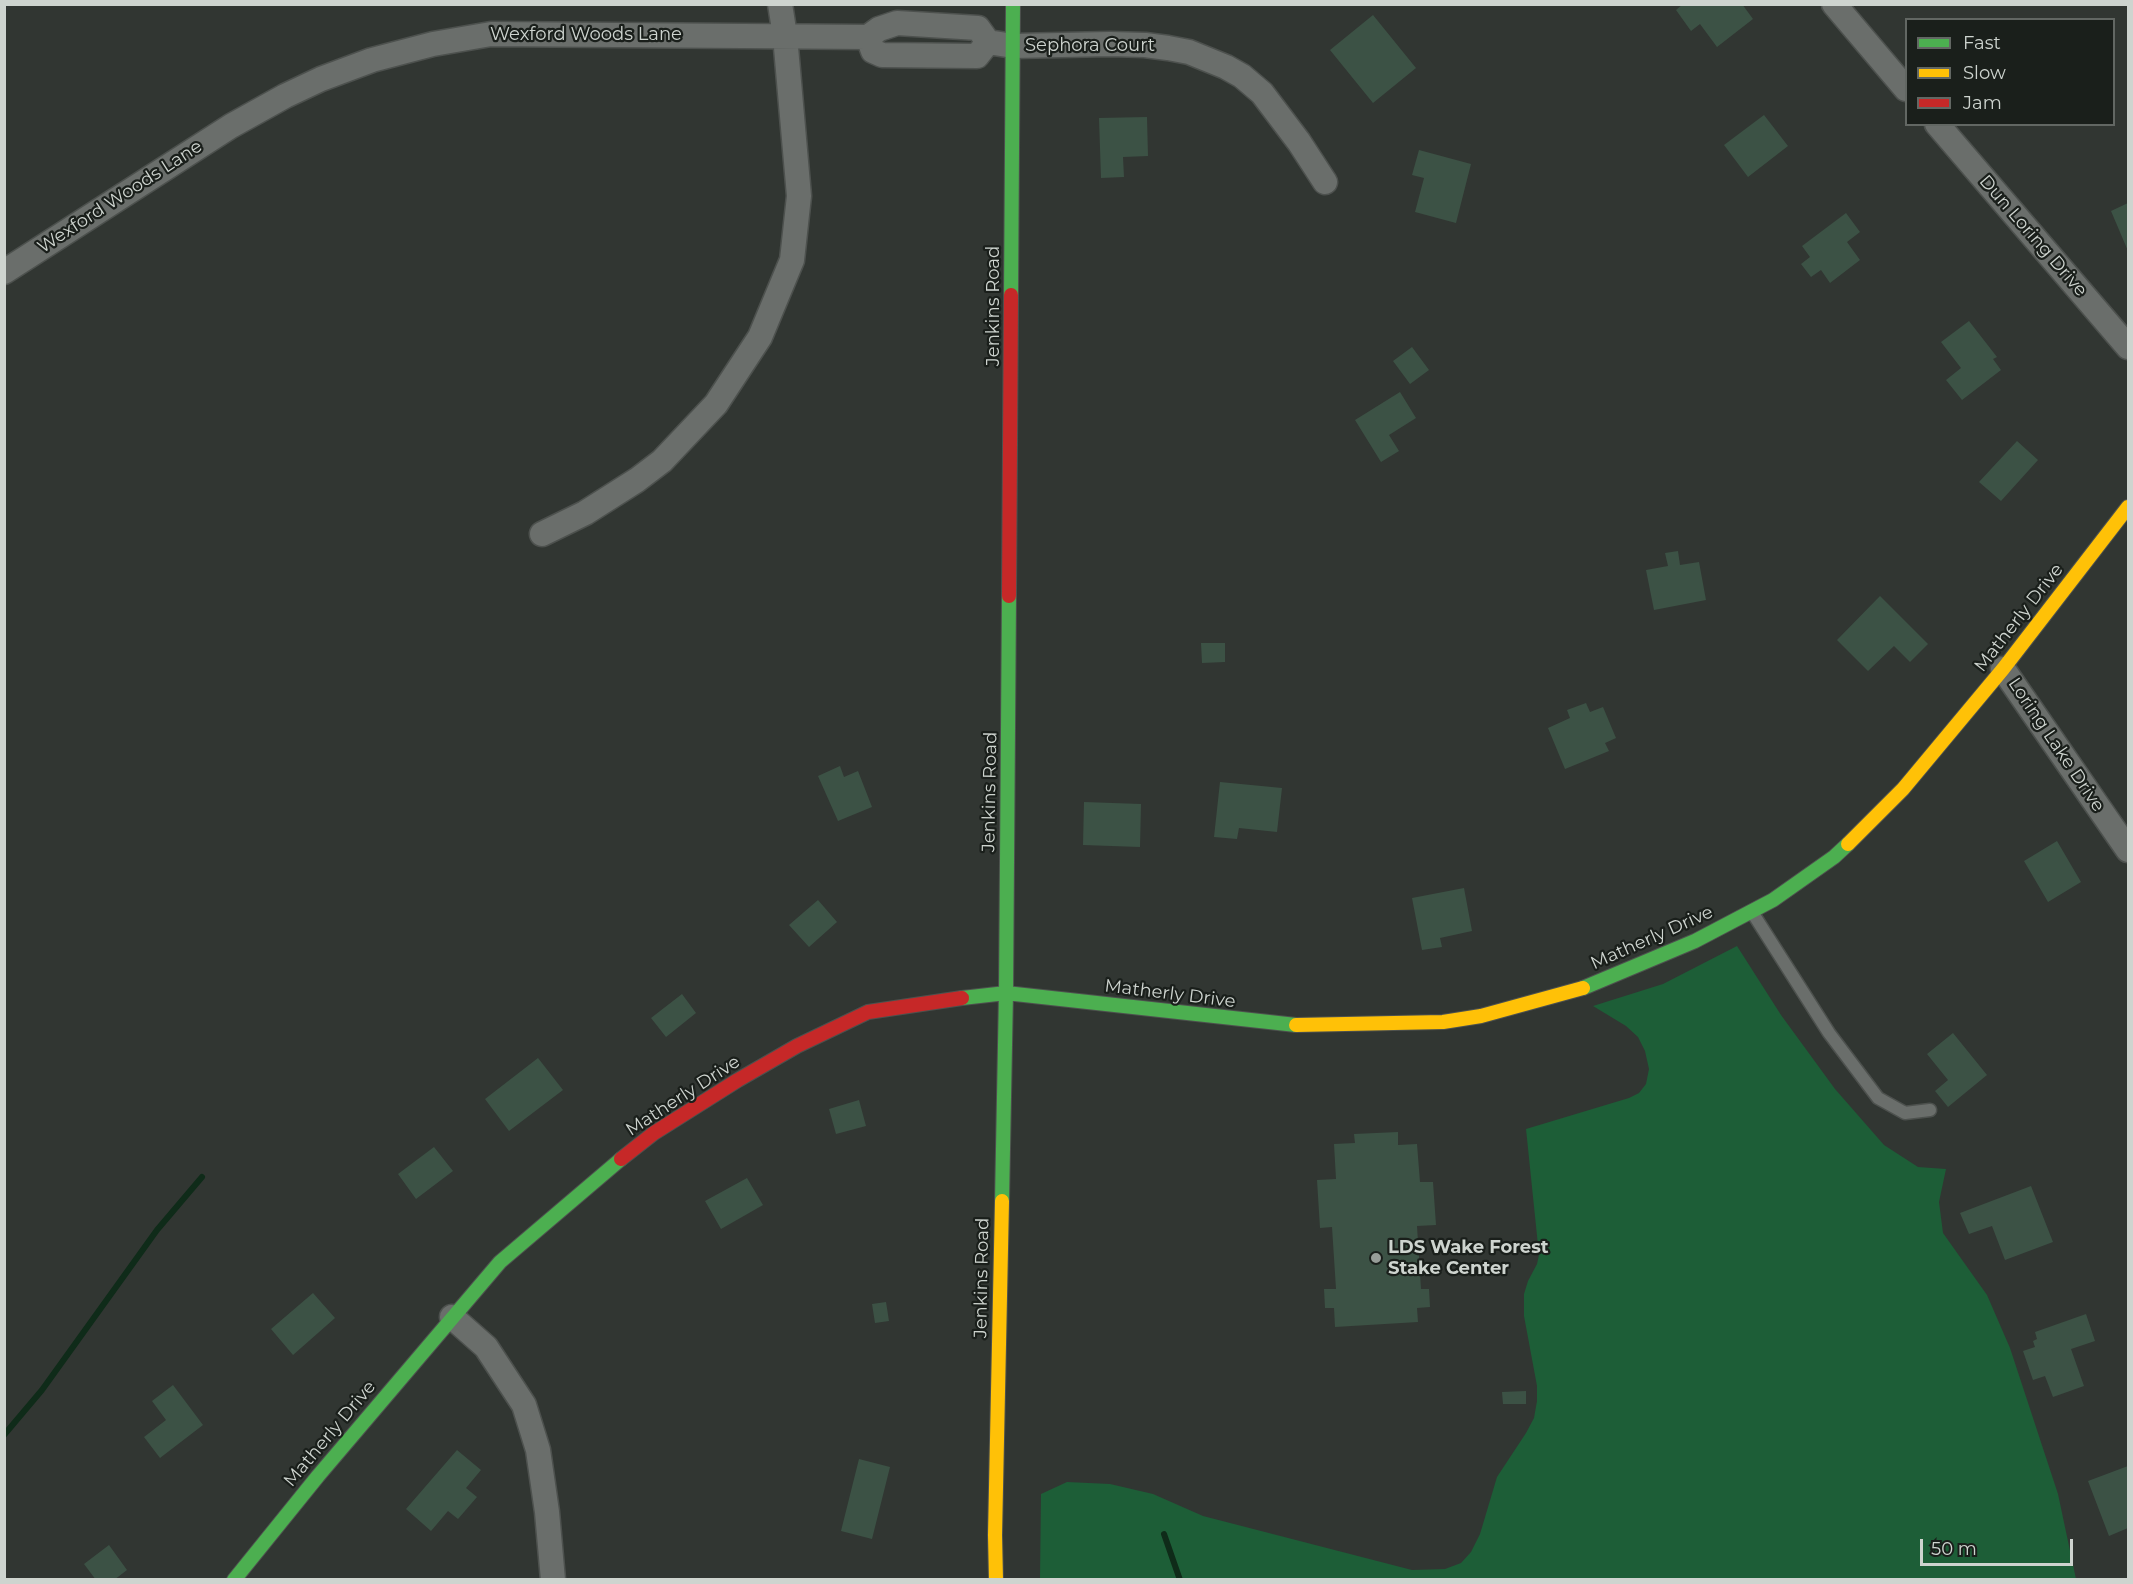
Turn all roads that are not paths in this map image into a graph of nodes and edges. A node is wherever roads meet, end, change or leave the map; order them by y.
1 (780, 4) edge
2 (1013, 4) edge
3 (1834, 4) edge
4 (785, 36) junction
5 (1012, 46) junction
6 (1905, 88) edge
7 (1939, 126) edge
8 (1324, 182) dead end
9 (4, 272) edge
10 (2128, 347) edge
11 (2128, 507) edge
12 (542, 534) dead end
13 (2003, 669) junction
14 (2128, 850) edge
15 (1751, 911) junction
16 (1006, 993) junction
17 (1930, 1110) dead end
18 (452, 1317) junction
19 (234, 1580) edge
20 (553, 1580) edge
21 (996, 1580) edge

1 - 4 street
2 - 5 street, Jenkins Road
3 - 6 street
4 - 5 street, Wexford Woods Lane
4 - 9 street, Wexford Woods Lane
4 - 12 street
5 - 8 street, Sephora Court
5 - 16 street, Jenkins Road
7 - 10 street, Dun Loring Drive
11 - 13 street, Matherly Drive
13 - 14 street, Loring Lake Drive
13 - 15 street, Matherly Drive
15 - 16 street, Matherly Drive
15 - 17 lane
16 - 18 street, Matherly Drive
16 - 21 street, Jenkins Road
18 - 19 street, Matherly Drive
18 - 20 street

